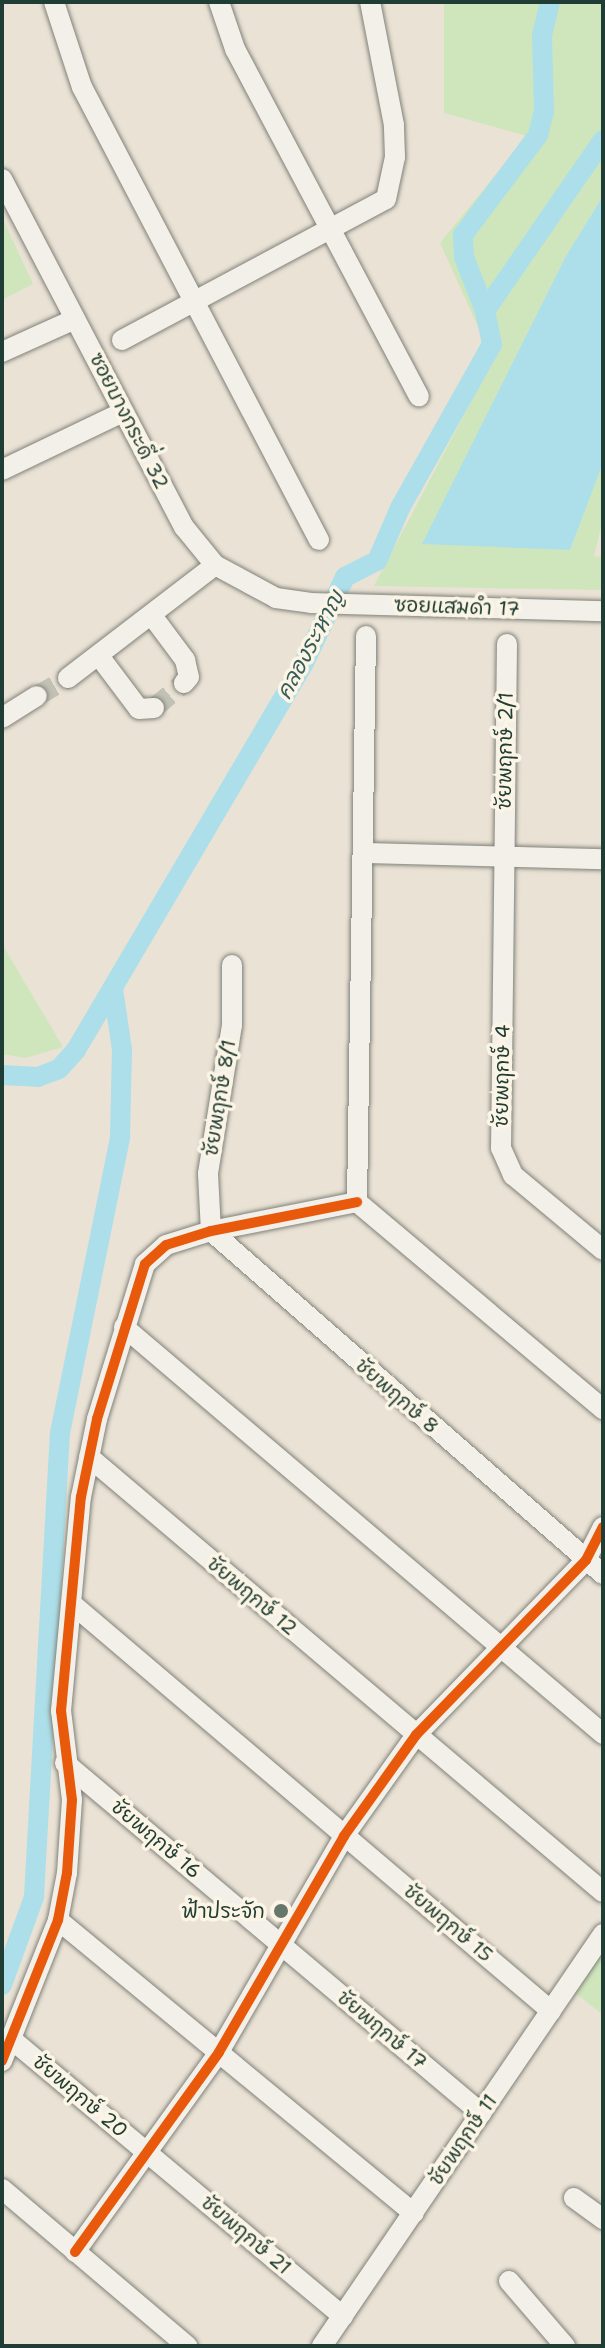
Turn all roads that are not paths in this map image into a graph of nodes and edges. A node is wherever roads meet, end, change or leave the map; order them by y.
1 (54, 2) edge
2 (219, 2) edge
3 (370, 2) edge
4 (2, 179) edge
5 (333, 229) junction
6 (198, 302) junction
7 (75, 319) junction
8 (122, 340) dead end
9 (2, 352) edge
10 (419, 396) dead end
11 (123, 412) junction
12 (2, 470) edge
13 (319, 540) dead end
14 (215, 565) junction
15 (311, 603) joint
16 (603, 611) edge
17 (153, 617) junction
18 (366, 636) dead end
19 (507, 644) dead end
20 (99, 656) junction
21 (68, 678) tunnel mouth
22 (184, 683) dead end
23 (37, 696) tunnel mouth
24 (154, 708) dead end
25 (2, 718) edge
26 (367, 853) junction
27 (504, 857) junction
28 (603, 859) edge
29 (232, 965) dead end
30 (357, 1202) junction
31 (211, 1231) junction
32 (603, 1250) edge
33 (124, 1327) junction
34 (603, 1409) edge
35 (89, 1457) junction
36 (603, 1527) edge
37 (586, 1560) junction
38 (603, 1574) edge
39 (71, 1603) junction
40 (499, 1647) junction
41 (603, 1734) edge
42 (416, 1735) junction
43 (65, 1763) junction
44 (344, 1836) junction
45 (603, 1892) edge
46 (58, 1920) junction
47 (603, 1934) edge
48 (284, 1947) junction
49 (551, 2011) junction
50 (10, 2038) junction
51 (219, 2052) junction
52 (2, 2061) edge
53 (481, 2113) junction
54 (149, 2154) junction
55 (2, 2189) edge
56 (574, 2198) dead end
57 (414, 2213) junction
58 (603, 2219) edge
59 (75, 2252) junction
60 (509, 2281) dead end
61 (343, 2316) junction
62 (187, 2346) edge
63 (322, 2346) edge
64 (565, 2346) edge

1 - 6 street
2 - 5 street
3 - 5 street
4 - 7 street, ซอยบางกระดี่ 32
5 - 6 street
5 - 10 street
6 - 8 street
6 - 13 street
7 - 9 street
7 - 11 street, ซอยบางกระดี่ 32
11 - 12 street
11 - 14 street, ซอยบางกระดี่ 32
14 - 15 street, ซอยบางกระดี่ 32
14 - 17 street
15 - 16 street, ซอยแสมดำ 17
17 - 20 street
17 - 22 street
18 - 26 street
19 - 27 street, ชัยพฤกษ์ 2/1
20 - 21 street
20 - 24 street
23 - 25 street
26 - 27 street
26 - 30 street
27 - 28 street
27 - 32 street, ชัยพฤกษ์ 4
29 - 31 street, ชัยพฤกษ์ 8/1
30 - 31 street
30 - 34 street
31 - 33 street
31 - 37 street, ชัยพฤกษ์ 8
33 - 35 street
33 - 40 street
35 - 39 street
35 - 42 street, ชัยพฤกษ์ 12
36 - 37 street
37 - 38 street, ชัยพฤกษ์ 8
37 - 40 street
39 - 43 street
39 - 44 street, ชัยพฤกษ์ 15
40 - 41 street
40 - 42 street
42 - 44 street
42 - 45 street, ชัยพฤกษ์ 12
43 - 46 street
43 - 48 street, ชัยพฤกษ์ 16
44 - 48 street
44 - 49 street, ชัยพฤกษ์ 15
46 - 50 street
46 - 51 street
47 - 49 street, ชัยพฤกษ์ 11
48 - 51 street
48 - 53 street, ชัยพฤกษ์ 17
49 - 53 street, ชัยพฤกษ์ 11
50 - 52 street
50 - 54 street, ชัยพฤกษ์ 20
51 - 54 street
51 - 57 street
53 - 57 street, ชัยพฤกษ์ 11
54 - 59 street
54 - 61 street, ชัยพฤกษ์ 21
55 - 59 street
56 - 58 street
57 - 61 street, ชัยพฤกษ์ 11
59 - 62 street
60 - 64 street
61 - 63 street, ชัยพฤกษ์ 11

